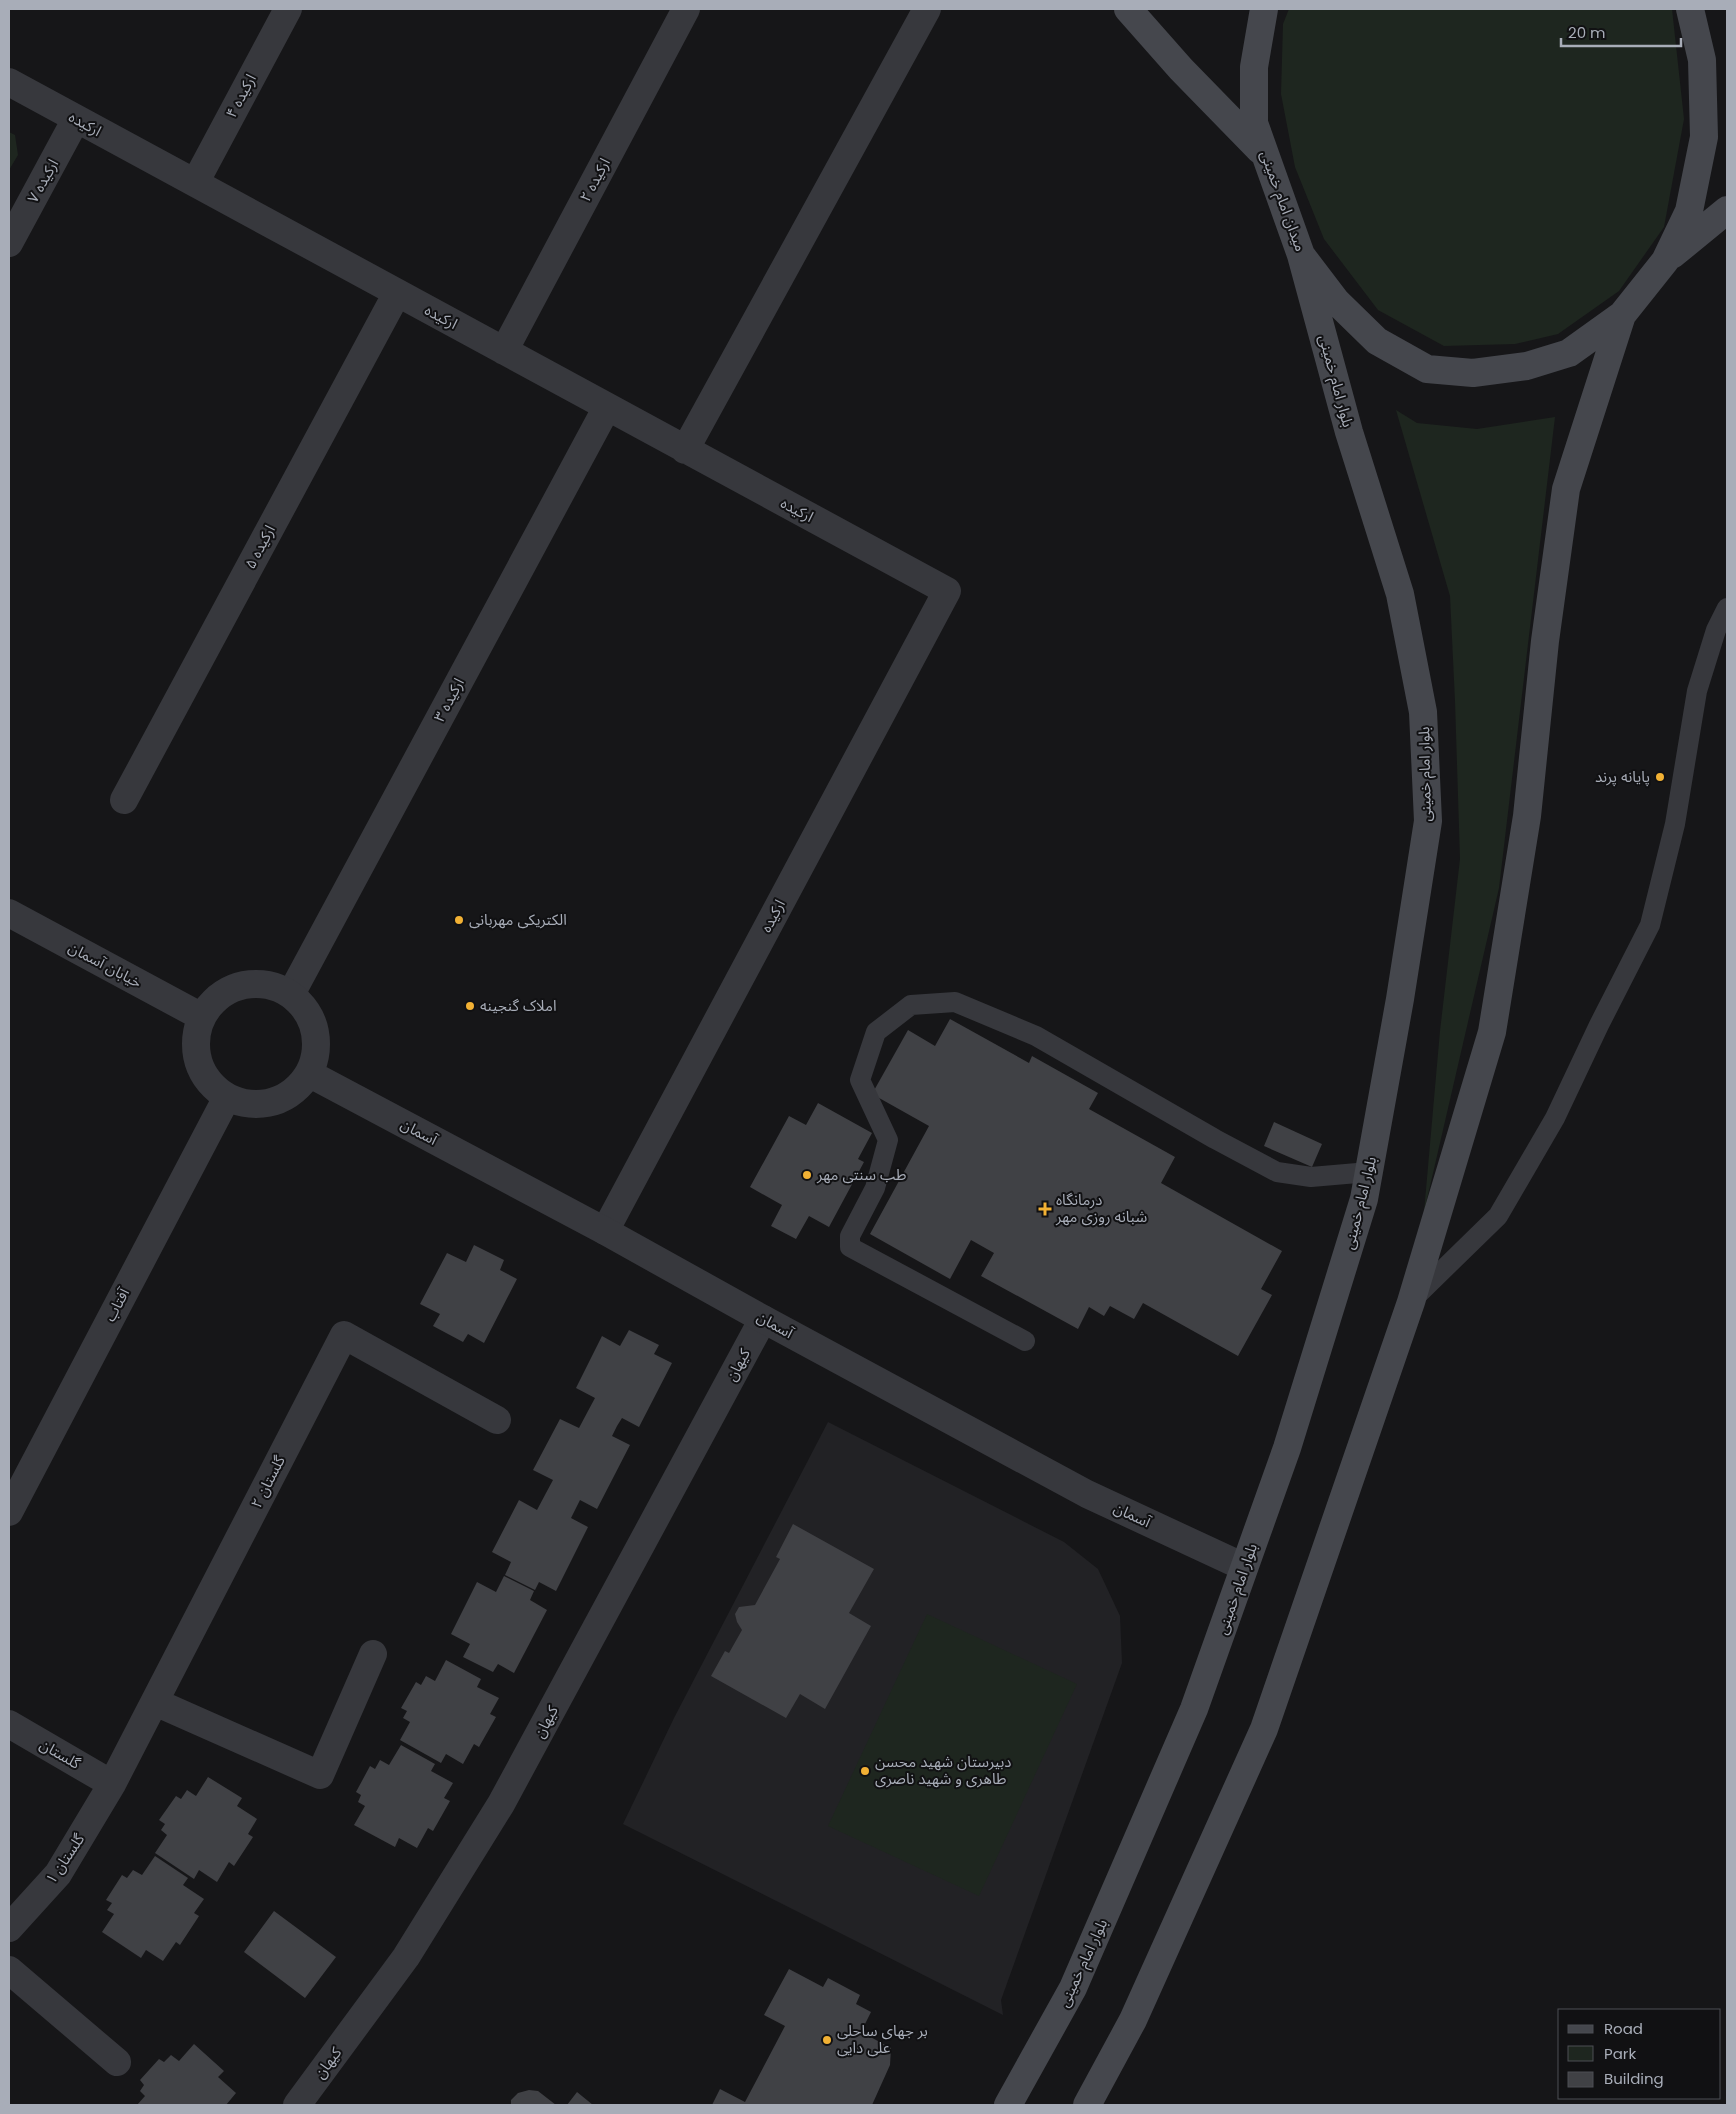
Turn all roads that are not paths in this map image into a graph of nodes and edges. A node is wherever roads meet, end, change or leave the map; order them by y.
1 (288, 9) edge
2 (686, 9) edge
3 (927, 9) edge
4 (1128, 9) edge
5 (1264, 9) edge
6 (1690, 9) edge
7 (9, 82) edge
8 (76, 119) junction
9 (1265, 155) junction
10 (194, 183) junction
11 (1727, 210) edge
12 (9, 243) edge
13 (1301, 255) junction
14 (1665, 261) junction
15 (397, 293) junction
16 (1622, 315) junction
17 (504, 351) junction
18 (607, 407) junction
19 (685, 450) junction
20 (1727, 608) edge
21 (124, 800) dead end
22 (9, 913) edge
23 (291, 994) junction
24 (202, 1017) junction
25 (310, 1074) junction
26 (226, 1098) junction
27 (1369, 1172) junction
28 (605, 1231) junction
29 (1411, 1302) junction
30 (763, 1319) junction
31 (1025, 1340) dead end
32 (497, 1420) dead end
33 (10, 1505) edge
34 (1244, 1567) junction
35 (373, 1654) dead end
36 (155, 1702) junction
37 (9, 1724) edge
38 (112, 1784) junction
39 (9, 1928) edge
40 (9, 1970) edge
41 (117, 2062) dead end
42 (297, 2105) edge
43 (1008, 2105) edge
44 (1087, 2105) edge

1 - 10 street, ارکیده ۴
2 - 17 street, ارکیده ۲
3 - 19 street
4 - 9 main road
5 - 9 main road, میدان امام خمینی
6 - 14 main road, میدان امام خمینی
7 - 8 street, ارکیده
8 - 10 street, ارکیده
8 - 12 street, ارکیده ۷
9 - 13 main road, میدان امام خمینی
10 - 15 street, ارکیده
11 - 14 main road
13 - 16 main road, میدان امام خمینی
13 - 27 main road, بلوار امام خمینی
14 - 16 main road, میدان امام خمینی
15 - 17 street, ارکیده
15 - 21 street, ارکیده ۵
16 - 29 main road
17 - 18 street, ارکیده
18 - 19 street, ارکیده
18 - 23 street, ارکیده ۳
19 - 28 street, ارکیده
20 - 29 lane
22 - 24 street, خیابان آسمان
23 - 24 street
23 - 25 street
24 - 26 street
25 - 26 street
25 - 28 street, آسمان
26 - 33 street, آفتاب
27 - 31 lane
27 - 34 main road, بلوار امام خمینی
28 - 30 street, آسمان
29 - 44 main road
30 - 34 street, آسمان
30 - 42 street, کیهان
32 - 36 street, گلستان ۲
34 - 43 main road, بلوار امام خمینی
35 - 36 street
36 - 38 street, گلستان ۲
37 - 38 street, گلستان
38 - 39 street, گلستان ۱
40 - 41 street

